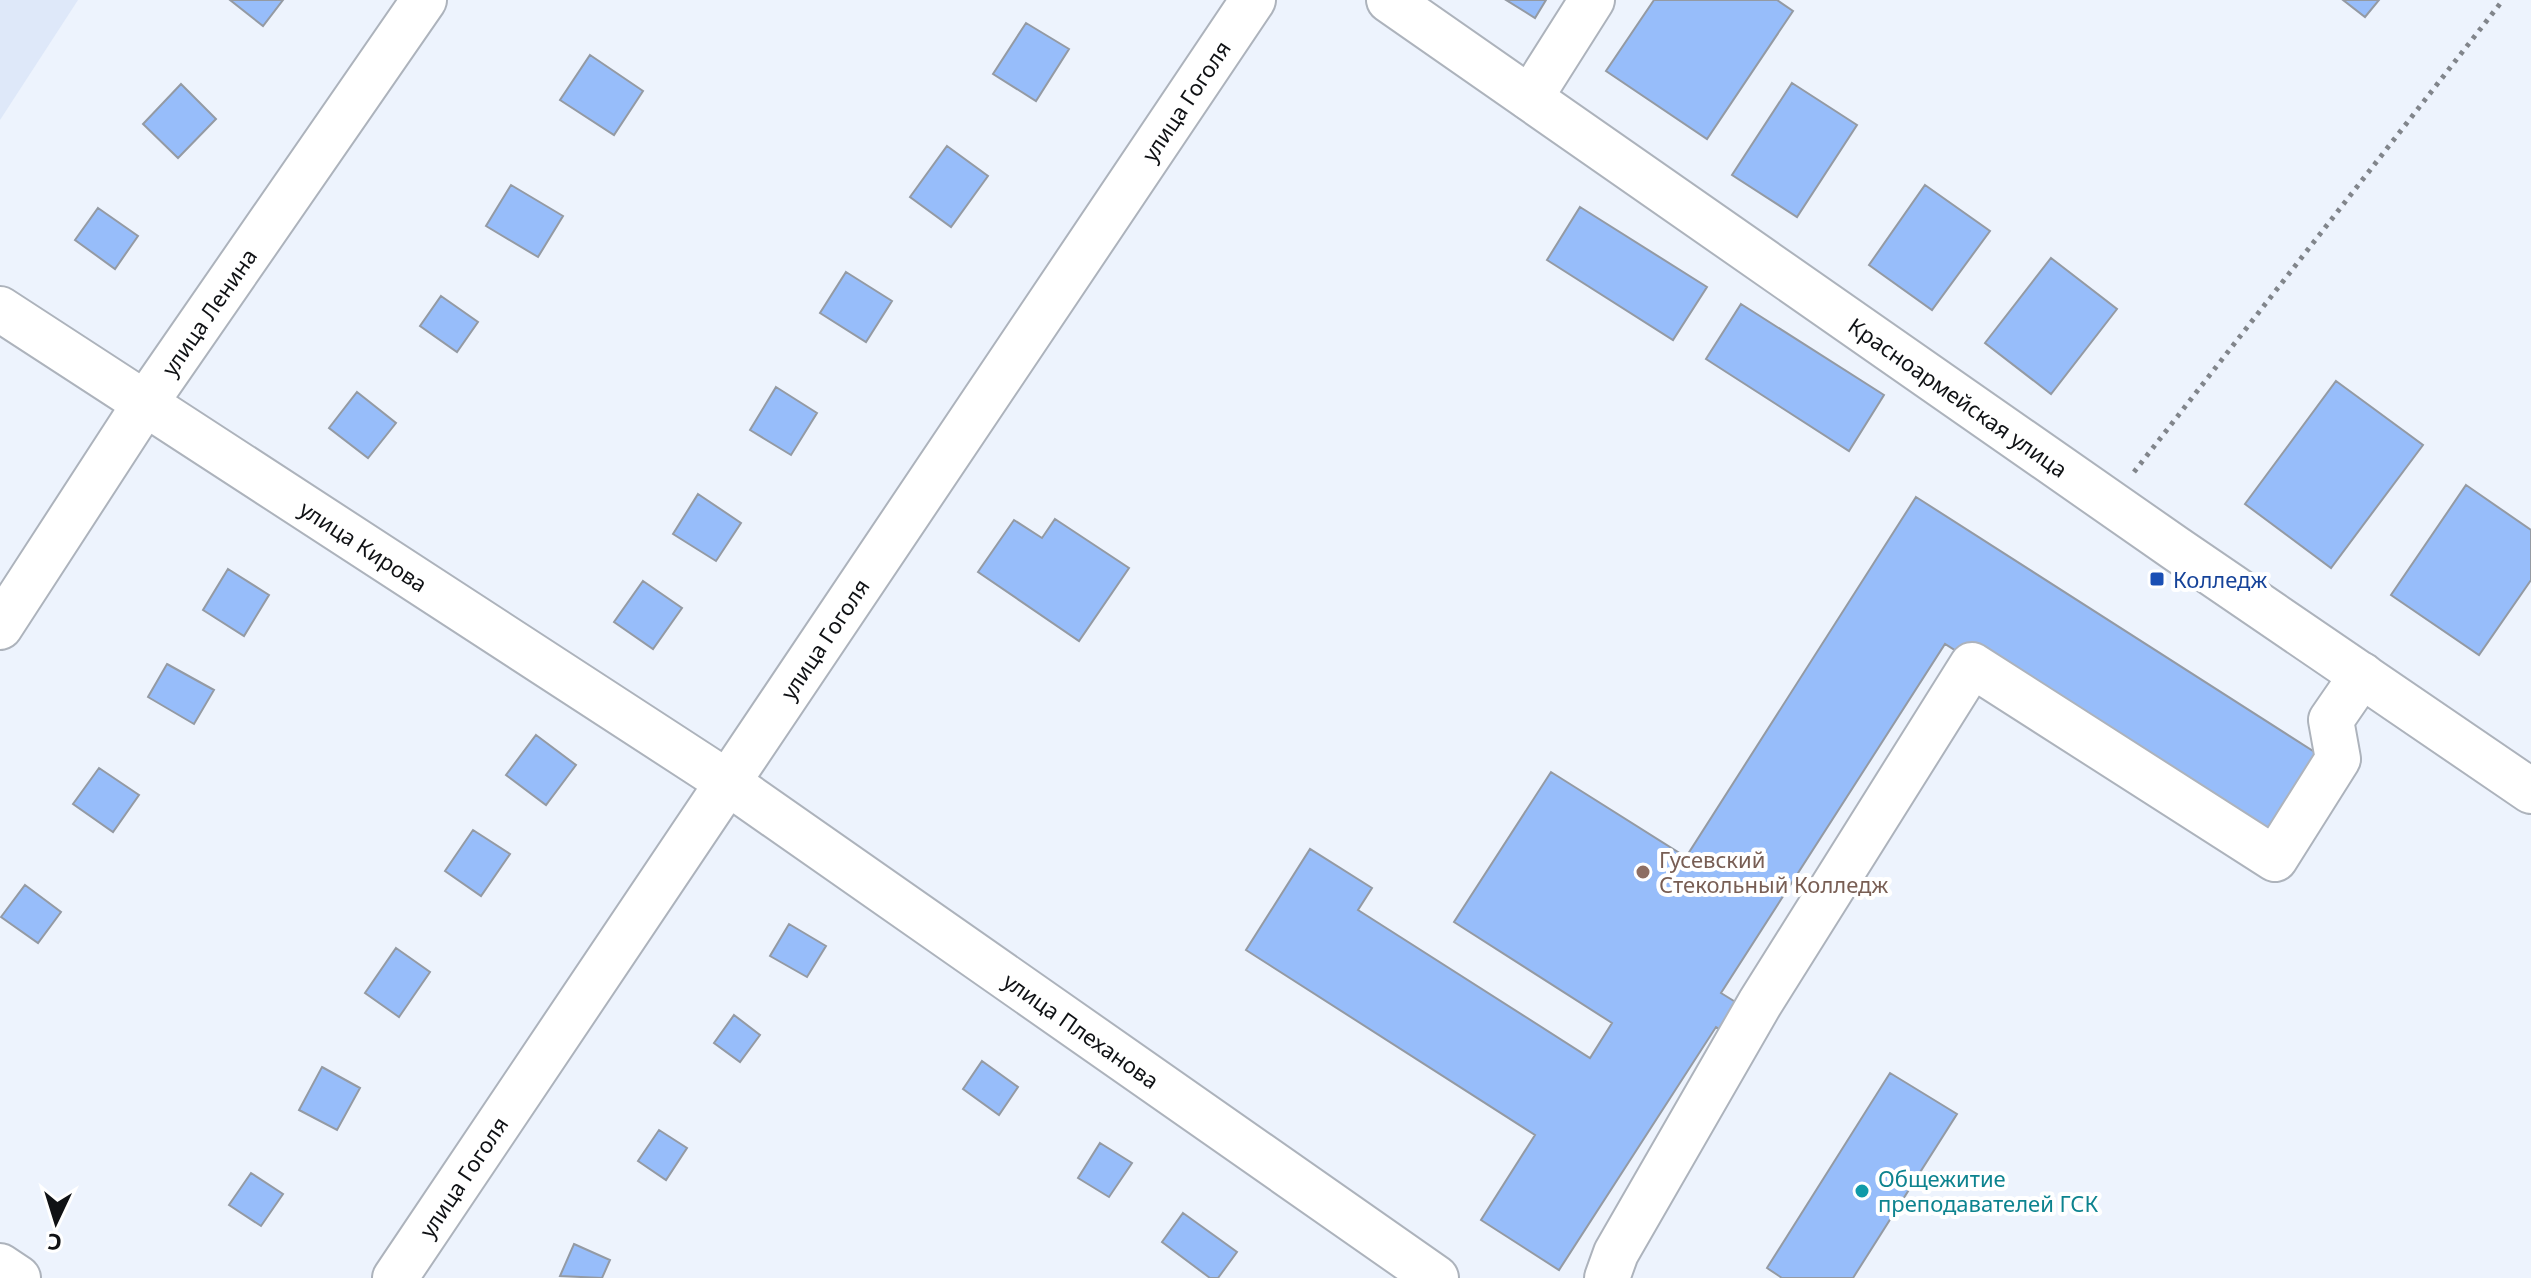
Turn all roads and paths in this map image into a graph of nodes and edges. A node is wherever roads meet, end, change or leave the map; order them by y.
1 (424, 0) edge
2 (1253, 0) edge
3 (1389, 0) edge
4 (1592, 0) edge
5 (2503, 0) edge
6 (1530, 98) junction
7 (0, 309) edge
8 (144, 405) junction
9 (2104, 498) junction
10 (0, 627) edge
11 (2362, 675) junction
12 (727, 782) junction
13 (2531, 791) edge
14 (0, 1266) edge
15 (18, 1278) edge
16 (395, 1278) edge
17 (1436, 1278) edge
18 (1607, 1278) edge

1 - 8 street, улица Ленина
2 - 12 street, улица Гоголя
3 - 6 street, Красноармейская улица
4 - 6 street
5 - 9 path
6 - 9 street, Красноармейская улица
7 - 8 street, улица Кирова
8 - 10 street, улица Ленина
8 - 12 street, улица Кирова
9 - 11 street, Красноармейская улица
11 - 13 street, Красноармейская улица
11 - 18 street
12 - 16 street, улица Гоголя
12 - 17 street, улица Плеханова
14 - 15 street

